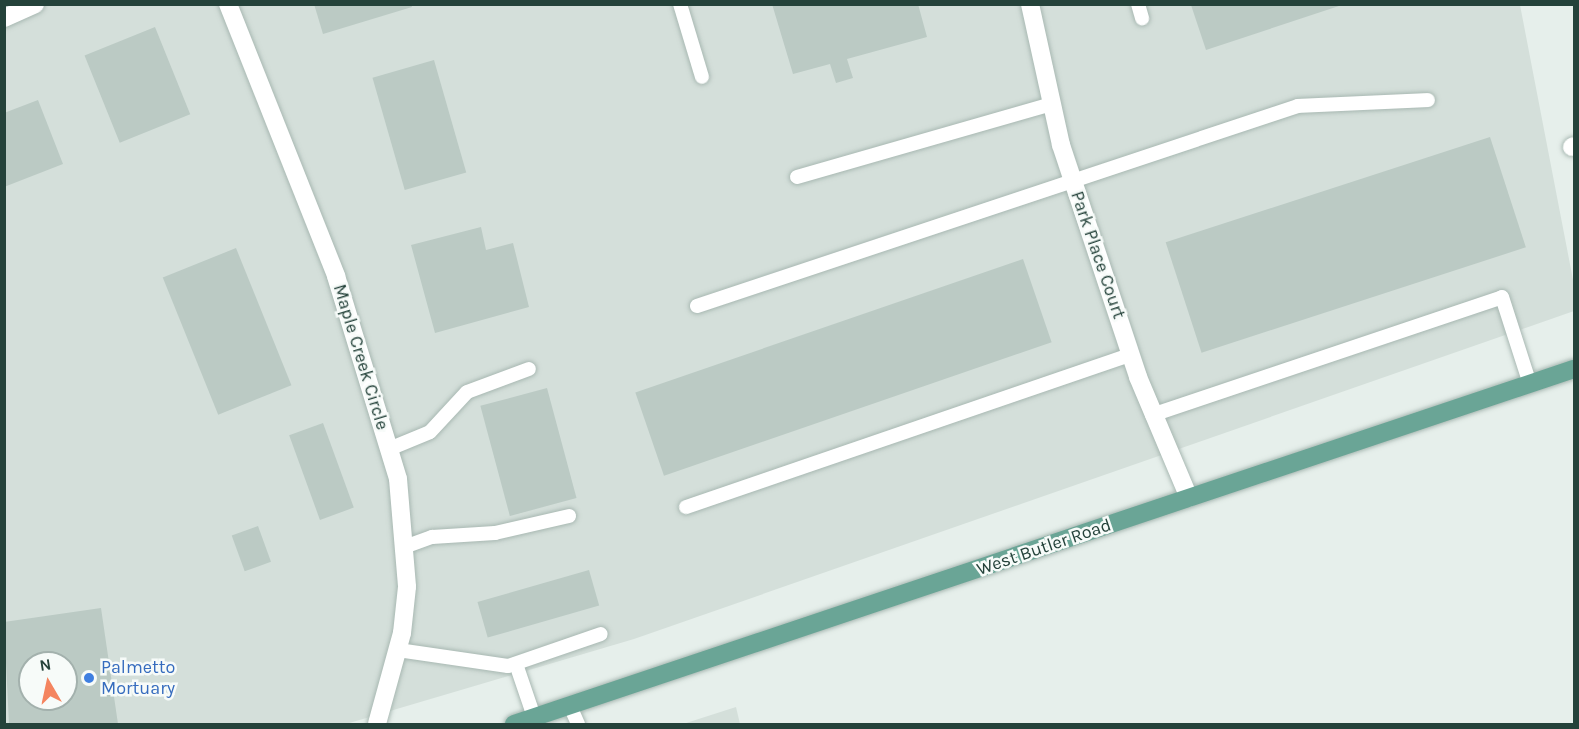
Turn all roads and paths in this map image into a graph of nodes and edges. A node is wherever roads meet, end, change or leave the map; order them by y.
1 (35, 4) edge
2 (228, 4) edge
3 (680, 4) edge
4 (1030, 4) edge
5 (1138, 4) edge
6 (4, 18) edge
7 (1142, 18) dead end
8 (702, 77) dead end
9 (1428, 100) dead end
10 (1051, 104) junction
11 (797, 177) dead end
12 (1072, 178) junction
13 (697, 306) dead end
14 (1131, 355) junction
15 (529, 369) dead end
16 (1575, 369) edge
17 (1530, 384) junction
18 (1152, 415) junction
19 (389, 449) junction
20 (1189, 498) junction
21 (686, 507) dead end
22 (569, 516) dead end
23 (407, 546) junction
24 (601, 634) dead end
25 (398, 650) junction
26 (516, 664) junction
27 (570, 706) junction
28 (534, 717) junction
29 (377, 724) edge
30 (513, 724) edge
31 (578, 724) edge

1 - 6 street
2 - 19 street, Maple Creek Circle
3 - 8 lane
4 - 10 street, Park Place Court
5 - 7 lane
9 - 12 lane
10 - 11 lane
10 - 12 street, Park Place Court
12 - 13 lane
12 - 14 street, Park Place Court
14 - 18 street, Park Place Court
14 - 21 lane
15 - 19 lane
16 - 17 main road, West Butler Road
17 - 18 lane
17 - 20 main road, West Butler Road
18 - 20 street, Park Place Court
19 - 23 street, Maple Creek Circle
20 - 27 main road, West Butler Road
22 - 23 lane
23 - 25 street, Maple Creek Circle
24 - 26 lane
25 - 26 lane
25 - 29 street, Maple Creek Circle
26 - 28 lane
27 - 28 main road, West Butler Road
27 - 31 lane
28 - 30 main road, West Butler Road

